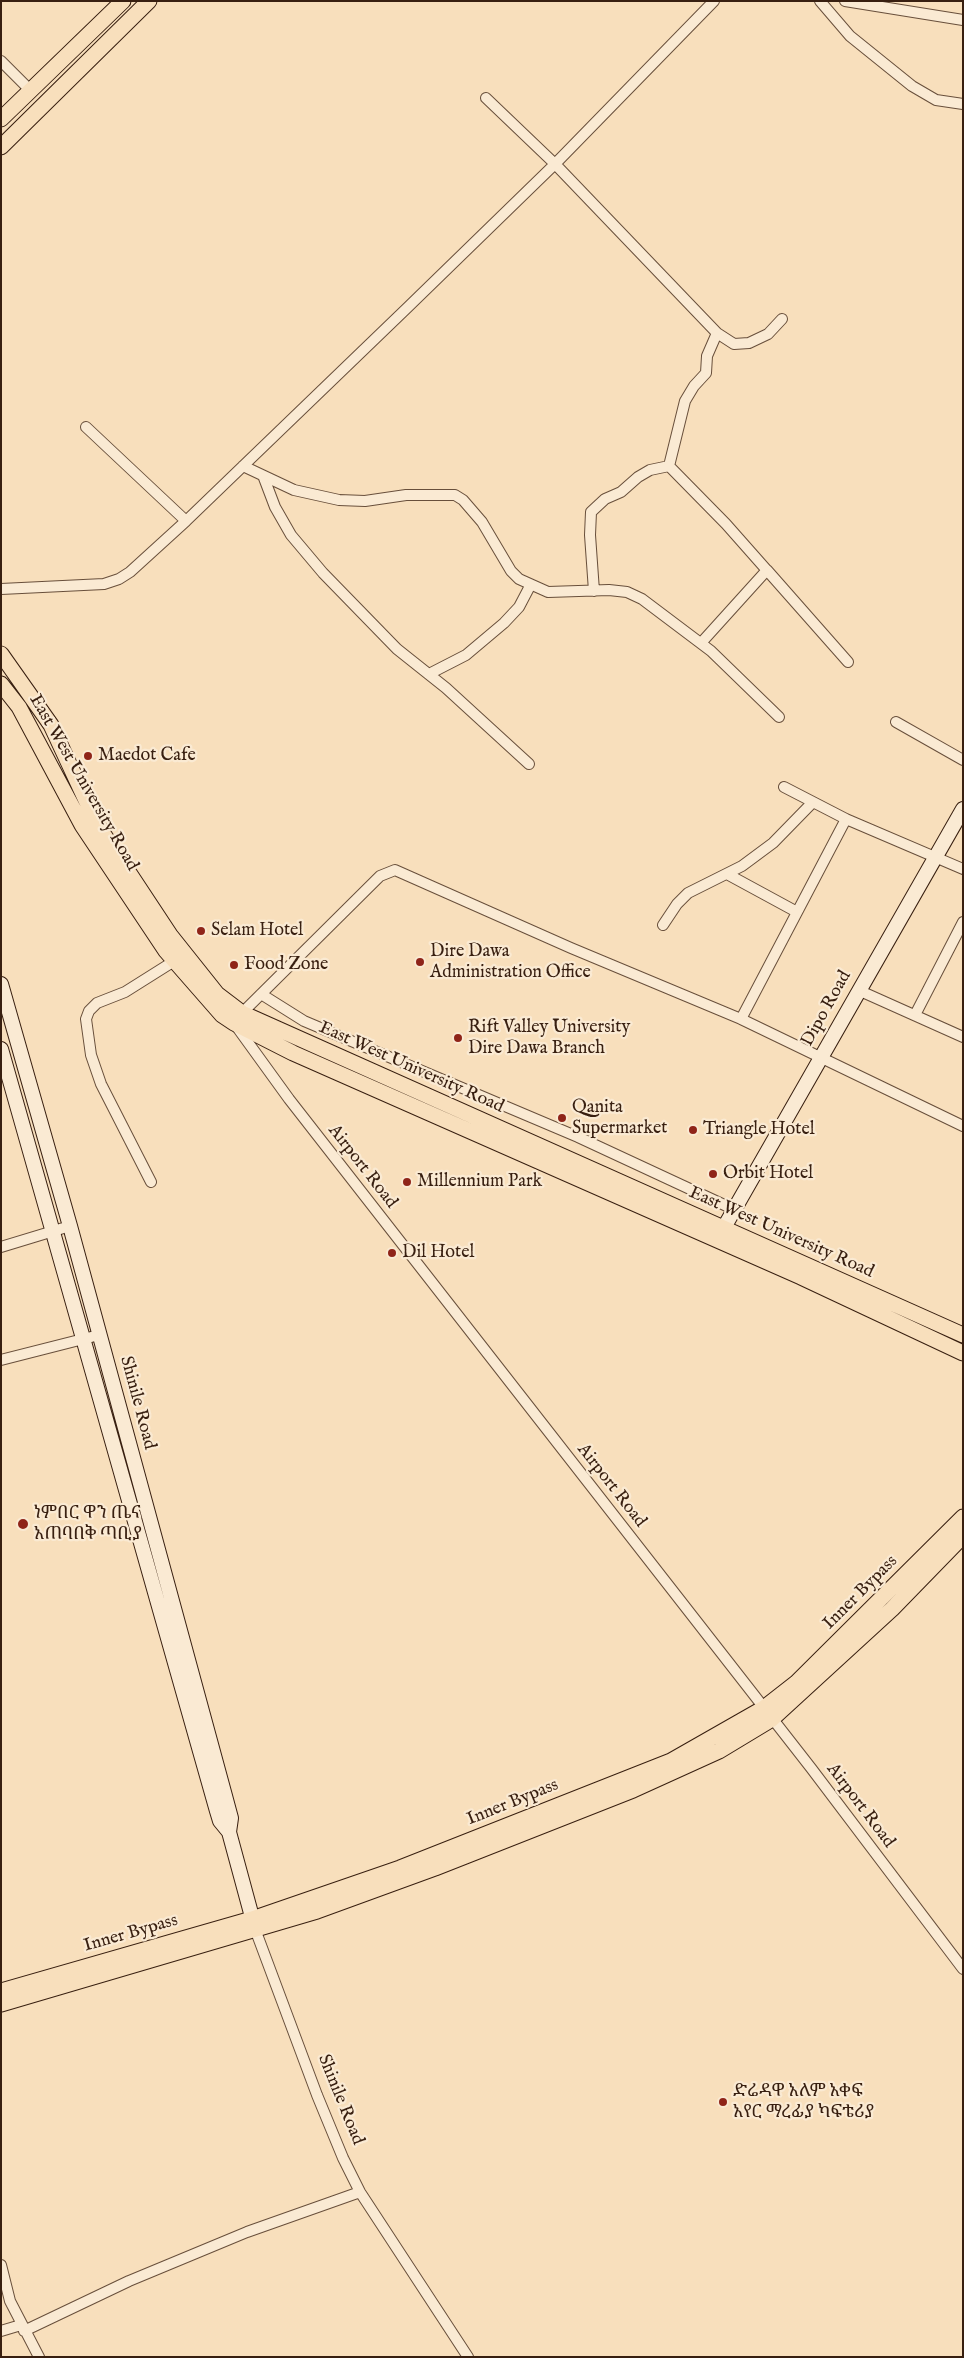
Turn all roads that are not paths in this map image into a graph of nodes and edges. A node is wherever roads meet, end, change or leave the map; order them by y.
1 (148, 1) edge
2 (714, 1) edge
3 (820, 1) edge
4 (845, 1) edge
5 (121, 2) edge
6 (963, 20) edge
7 (1, 61) edge
8 (30, 90) junction
9 (486, 98) dead end
10 (963, 104) edge
11 (1, 119) edge
12 (1, 147) edge
13 (555, 164) junction
14 (782, 319) dead end
15 (717, 333) junction
16 (86, 427) dead end
17 (243, 466) junction
18 (669, 466) junction
19 (264, 478) junction
20 (186, 522) junction
21 (767, 570) junction
22 (530, 586) junction
23 (1, 589) edge
24 (594, 591) junction
25 (701, 643) junction
26 (1, 654) edge
27 (429, 674) junction
28 (21, 682) junction
29 (4, 688) edge
30 (779, 717) dead end
31 (896, 722) dead end
32 (963, 760) edge
33 (529, 764) dead end
34 (784, 787) dead end
35 (813, 802) junction
36 (963, 809) edge
37 (846, 819) junction
38 (935, 857) junction
39 (963, 869) edge
40 (727, 874) junction
41 (797, 912) junction
42 (963, 922) edge
43 (663, 926) dead end
44 (179, 958) junction
45 (1, 984) edge
46 (858, 990) junction
47 (261, 994) junction
48 (915, 1015) junction
49 (238, 1018) junction
50 (741, 1019) junction
51 (963, 1037) edge
52 (1, 1049) edge
53 (821, 1058) junction
54 (26, 1069) junction
55 (5, 1074) edge
56 (963, 1126) edge
57 (612, 1178) junction
58 (151, 1182) dead end
59 (605, 1193) junction
60 (734, 1209) junction
61 (70, 1226) junction
62 (53, 1232) junction
63 (720, 1234) junction
64 (1, 1247) edge
65 (99, 1335) junction
66 (963, 1335) edge
67 (84, 1340) junction
68 (963, 1353) edge
69 (1, 1360) edge
70 (963, 1517) edge
71 (963, 1536) edge
72 (768, 1714) junction
73 (229, 1832) junction
74 (253, 1924) junction
75 (963, 1969) edge
76 (1, 1991) edge
77 (1, 2004) edge
78 (360, 2192) junction
79 (1, 2265) edge
80 (23, 2328) junction
81 (1, 2331) edge
82 (39, 2357) edge
83 (468, 2357) edge

1 - 12 main road
2 - 13 street
3 - 10 street
4 - 6 street
5 - 8 main road
7 - 8 street
8 - 11 main road
9 - 13 street
13 - 15 street
13 - 17 street
14 - 15 street
15 - 18 street
16 - 20 street
17 - 19 street
17 - 20 street
18 - 21 street
18 - 24 street
19 - 22 street
19 - 27 street
20 - 23 street
21 - 21 street
21 - 25 street
22 - 24 street
22 - 27 street
24 - 25 street
25 - 30 street
26 - 28 main road, East West University Road
27 - 33 street
28 - 29 main road
28 - 44 main road, East West University Road
29 - 44 main road, East West University Road
31 - 32 street
34 - 35 street
35 - 37 street
35 - 40 street
36 - 38 street, Dipo Road
37 - 38 street
37 - 41 street
38 - 39 street
38 - 46 street, Dipo Road
40 - 41 street
40 - 43 street
41 - 50 street
42 - 48 street
44 - 49 main road, East West University Road
44 - 58 street
45 - 54 street, Shinile Road
46 - 48 street
46 - 53 street, Dipo Road
47 - 49 street
47 - 50 street
47 - 60 street
48 - 51 street
49 - 57 main road, East West University Road
49 - 59 main road, East West University Road
49 - 72 street, Airport Road
50 - 53 street
52 - 55 street, Shinile Road
53 - 56 street
53 - 60 street, Dipo Road
54 - 55 street
54 - 61 street, Shinile Road
55 - 62 street, Shinile Road
57 - 59 main road
57 - 63 main road, East West University Road
59 - 63 main road, East West University Road
60 - 63 street, Dipo Road
61 - 62 street
61 - 65 street, Shinile Road
62 - 64 street
62 - 67 street, Shinile Road
63 - 66 main road, East West University Road
63 - 68 main road, East West University Road
65 - 67 street
65 - 73 street, Shinile Road
67 - 69 street
67 - 73 street, Shinile Road
70 - 72 main road, Inner Bypass
71 - 72 main road, Inner Bypass
72 - 74 main road, Inner Bypass
72 - 75 street, Airport Road
73 - 74 street, Shinile Road
74 - 76 main road, Inner Bypass
74 - 77 main road, Inner Bypass
74 - 78 street, Shinile Road
78 - 80 street
78 - 83 street, Shinile Road
79 - 80 street
80 - 81 street
80 - 82 street

